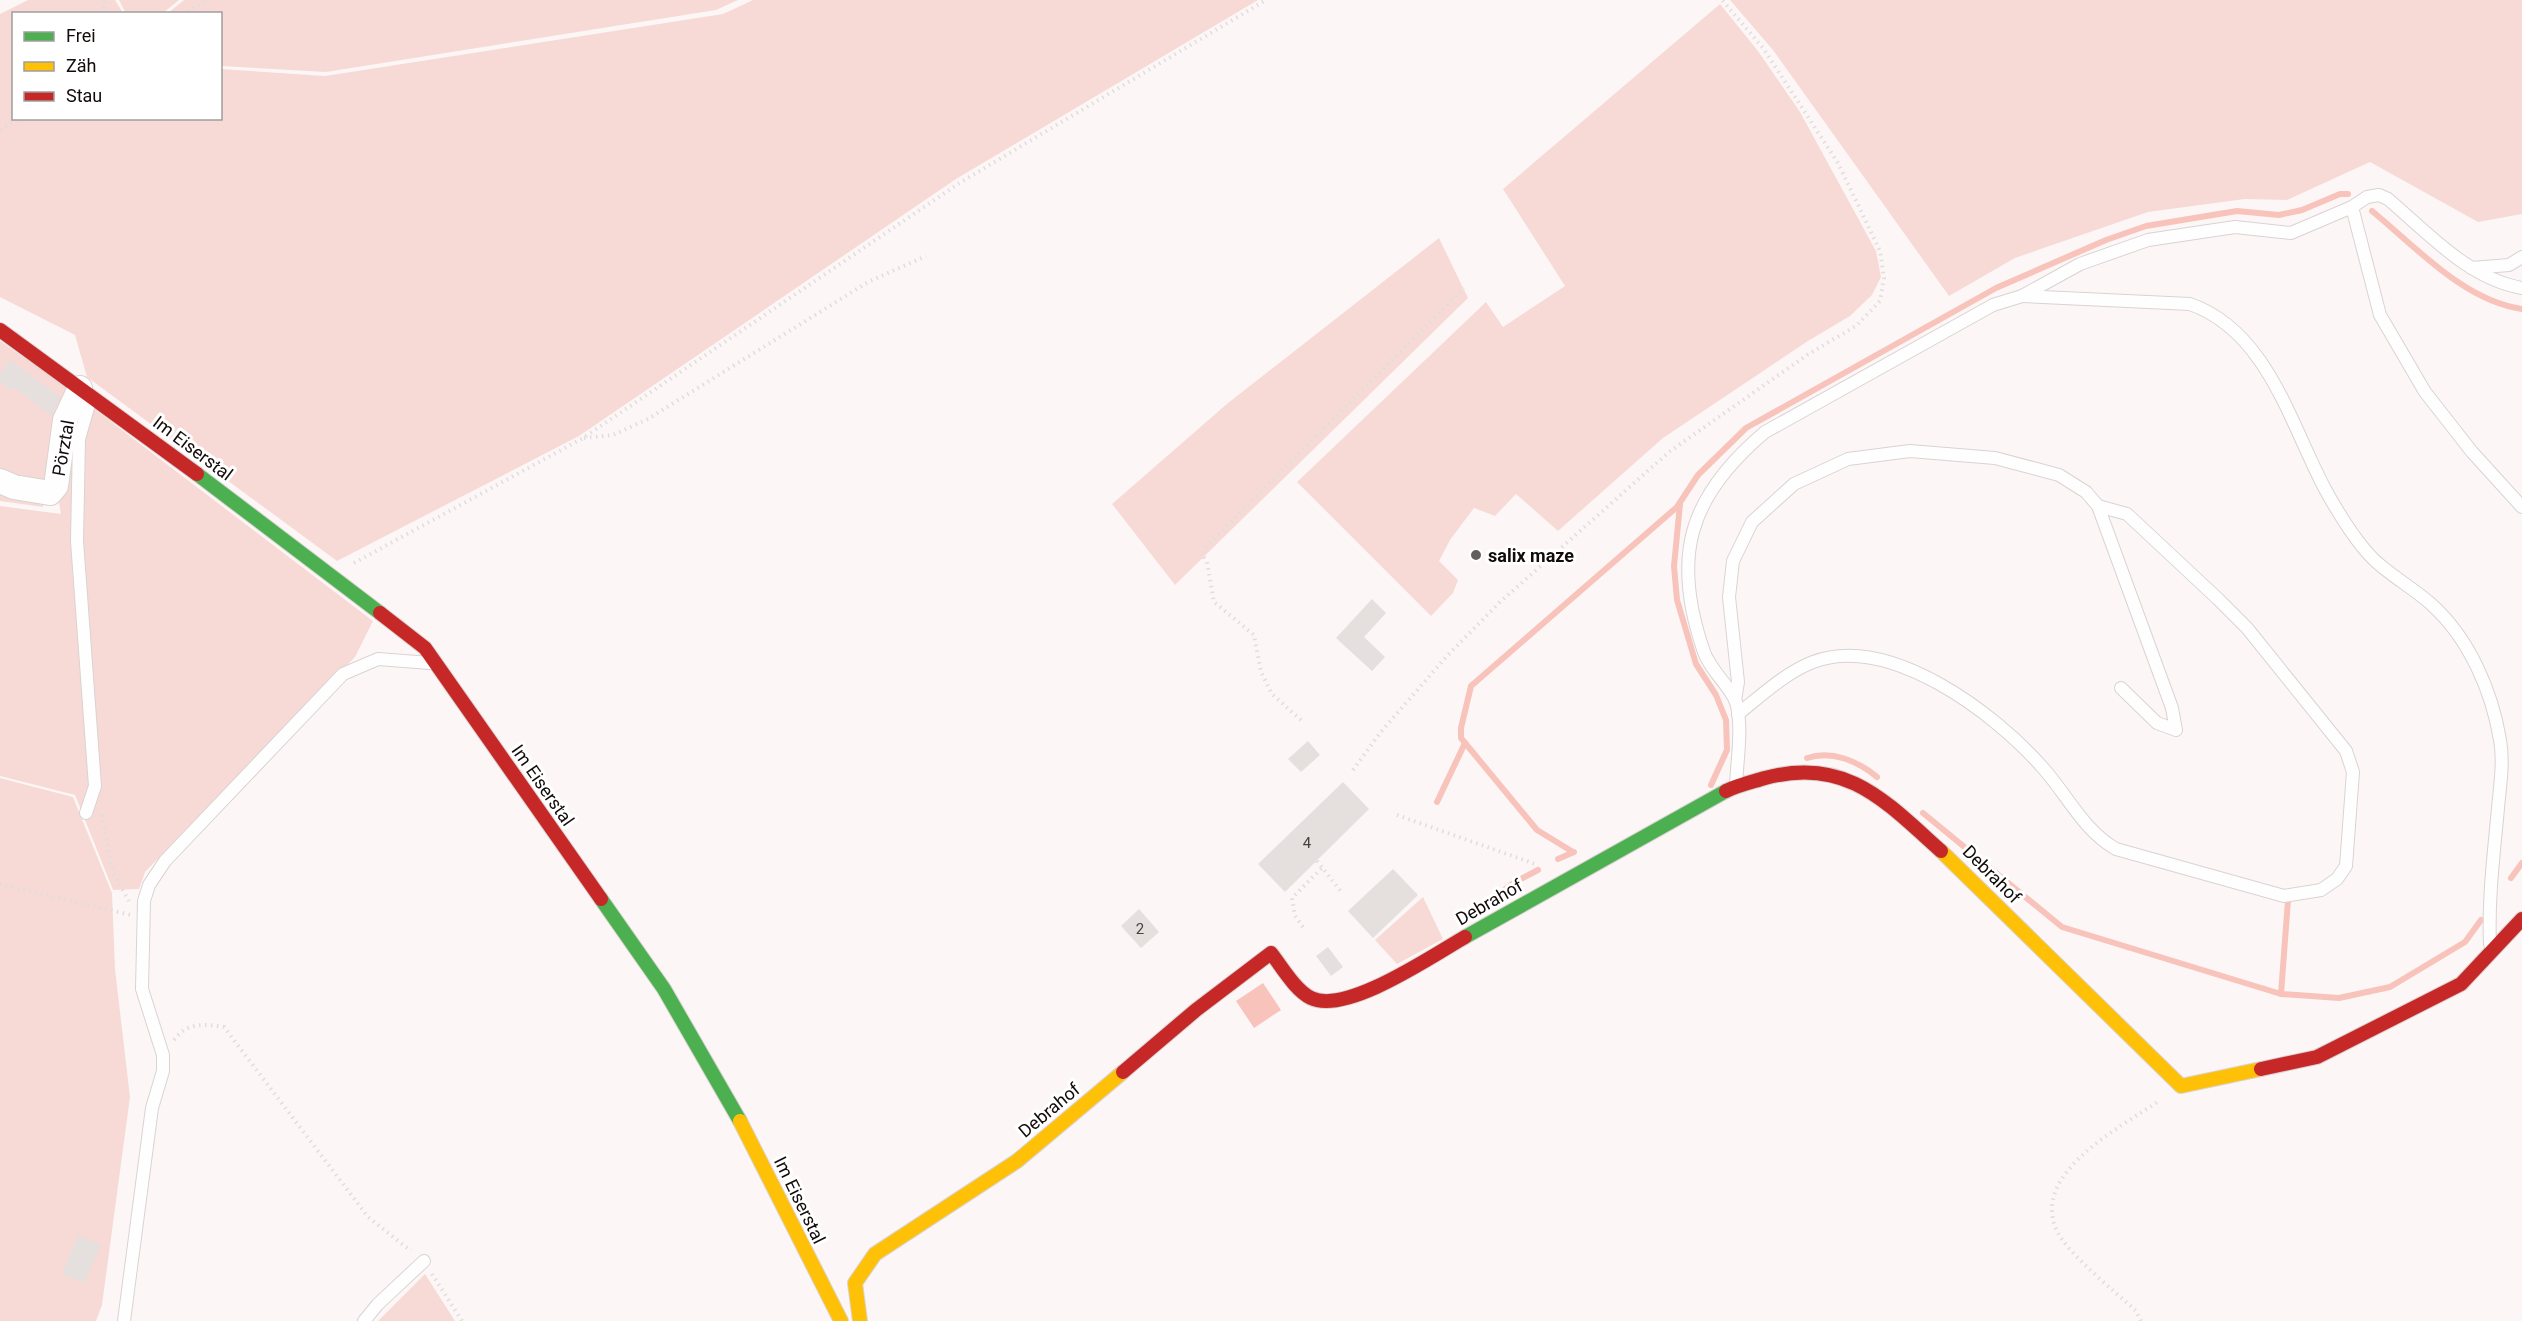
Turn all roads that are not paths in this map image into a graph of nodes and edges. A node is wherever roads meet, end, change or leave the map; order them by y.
1 (2352, 207) junction
2 (2522, 257) edge
3 (2470, 268) junction
4 (2522, 288) edge
5 (2022, 296) junction
6 (0, 330) edge
7 (86, 392) junction
8 (0, 481) edge
9 (2098, 506) junction
10 (2522, 507) edge
11 (437, 664) junction
12 (2121, 688) dead end
13 (1735, 700) junction
14 (1738, 714) junction
15 (1736, 786) junction
16 (86, 813) dead end
17 (2522, 919) edge
18 (2491, 953) junction
19 (424, 1261) road end
20 (124, 1321) edge
21 (364, 1321) edge
22 (841, 1321) edge
23 (860, 1321) edge

1 - 3 lane
1 - 5 lane
1 - 10 lane
2 - 3 lane
3 - 4 lane
5 - 13 lane
5 - 18 lane
6 - 7 street, Im Eiserstal
7 - 8 street, Pörztal
7 - 11 street, Im Eiserstal
7 - 16 lane
9 - 12 lane
9 - 13 lane
9 - 14 lane
11 - 20 lane
11 - 22 street, Im Eiserstal
13 - 14 lane
14 - 15 lane
15 - 18 street, Debrahof
15 - 23 street, Debrahof
17 - 18 street
19 - 21 lane

